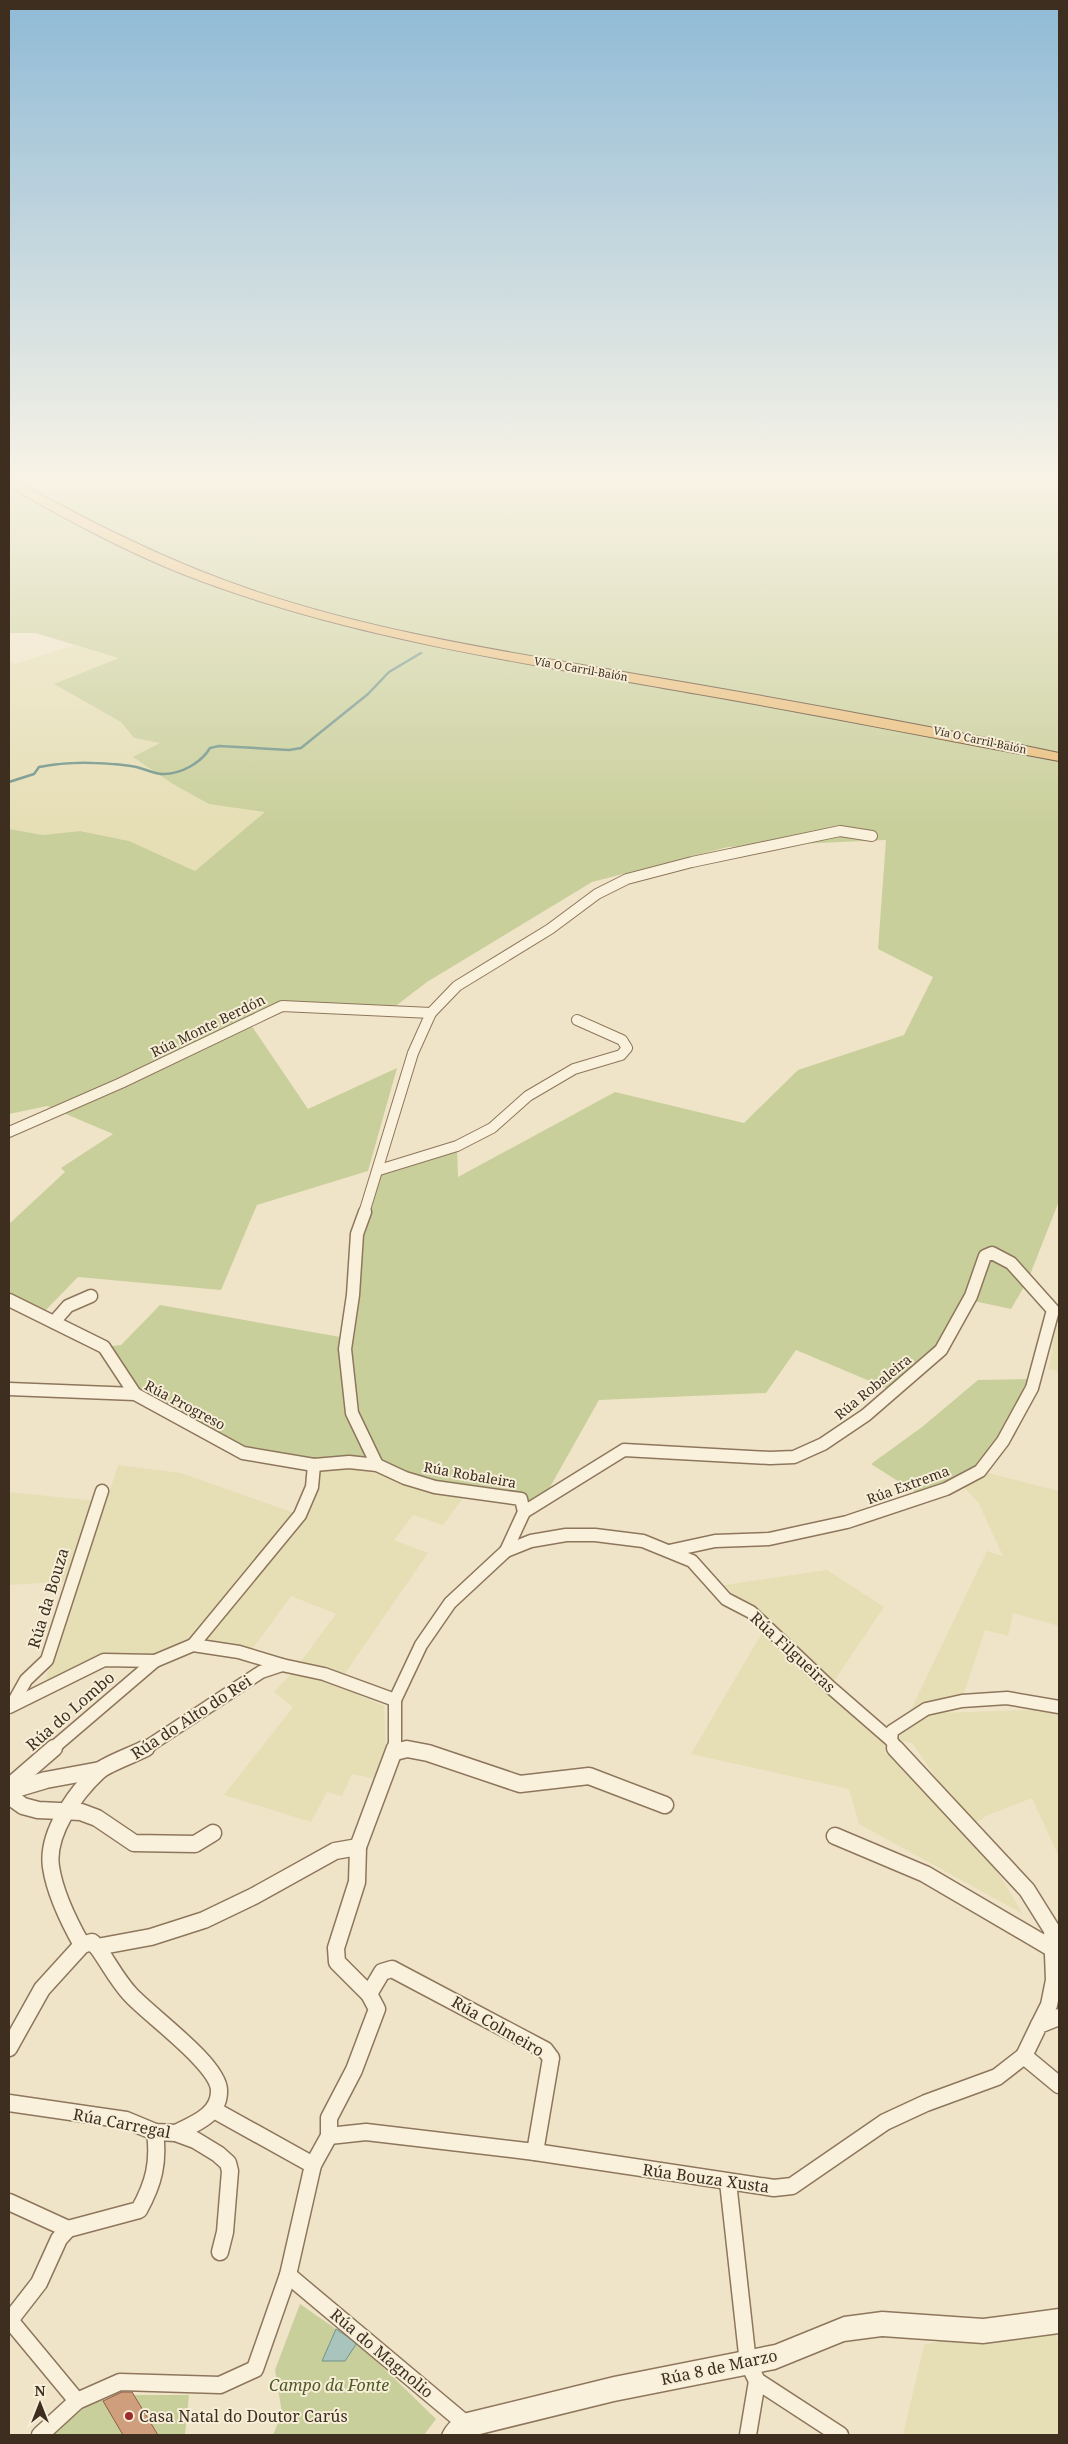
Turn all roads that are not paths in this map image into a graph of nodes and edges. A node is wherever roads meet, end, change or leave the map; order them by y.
1 (259, 595) edge
2 (1059, 756) edge
3 (872, 836) dead end
4 (431, 1013) junction
5 (577, 1020) dead end
6 (9, 1132) edge
7 (379, 1170) junction
8 (91, 1296) dead end
9 (9, 1300) edge
10 (1053, 1310) joint
11 (54, 1322) junction
12 (9, 1389) edge
13 (135, 1394) junction
14 (314, 1465) junction
15 (377, 1465) junction
16 (102, 1492) dead end
17 (524, 1512) junction
18 (506, 1551) junction
19 (669, 1551) junction
20 (193, 1645) junction
21 (155, 1661) junction
22 (282, 1665) junction
23 (395, 1700) junction
24 (10, 1706) edge
25 (1059, 1707) edge
26 (891, 1740) junction
27 (394, 1752) junction
28 (100, 1770) junction
29 (9, 1789) edge
30 (9, 1796) edge
31 (665, 1805) dead end
32 (64, 1812) junction
33 (213, 1833) dead end
34 (835, 1836) dead end
35 (358, 1847) junction
36 (89, 1946) junction
37 (1054, 1949) junction
38 (369, 1994) junction
39 (1059, 2017) edge
40 (1039, 2025) junction
41 (9, 2048) edge
42 (1024, 2056) junction
43 (1059, 2084) edge
44 (9, 2103) edge
45 (214, 2110) junction
46 (155, 2132) junction
47 (176, 2133) junction
48 (329, 2136) junction
49 (535, 2152) junction
50 (313, 2164) junction
51 (728, 2182) junction
52 (9, 2202) edge
53 (68, 2229) junction
54 (220, 2252) dead end
55 (288, 2274) junction
56 (10, 2319) edge
57 (1059, 2321) edge
58 (752, 2372) junction
59 (77, 2401) junction
60 (464, 2432) edge
61 (40, 2435) edge
62 (748, 2435) edge
63 (840, 2435) edge

1 - 2 highway, Vía O Carril-Baión
3 - 4 street
4 - 6 street, Rúa Monte Berdón
4 - 7 street
5 - 7 street
7 - 15 street
8 - 11 street
9 - 11 street
10 - 17 street, Rúa Robaleira
10 - 19 street, Rúa Extrema
11 - 13 street
12 - 13 street, Rúa Progreso
13 - 14 street, Rúa Progreso
14 - 15 street, Rúa Robaleira
14 - 20 street, Rúa da Bouza
15 - 17 street, Rúa Robaleira
16 - 24 street, Rúa da Bouza
17 - 18 street
18 - 19 street, Rúa Filgueiras
18 - 23 street
19 - 26 street, Rúa Filgueiras
20 - 21 street, Rúa da Bouza
20 - 22 street
21 - 24 street, Rúa da Bouza
21 - 29 street, Rúa do Lombo
22 - 23 street
22 - 28 street, Rúa do Alto do Rei
23 - 27 street
25 - 26 street
26 - 37 street, Rúa Filgueiras
27 - 31 street
27 - 35 street
28 - 29 street, Rúa do Alto do Rei
28 - 32 street, Rúa do Alto do Rei
30 - 32 street
32 - 33 street
32 - 36 street, Rúa do Alto do Rei
34 - 37 street
35 - 36 street
35 - 38 street
36 - 41 street
36 - 45 street, Rúa do Alto do Rei
37 - 40 street, Rúa Filgueiras
38 - 48 street
38 - 49 street, Rúa Colmeiro
39 - 40 street
40 - 42 street, Rúa Bouza Xusta
42 - 43 street
42 - 51 street, Rúa Bouza Xusta
44 - 46 street, Rúa Carregal
45 - 47 street
45 - 50 street
46 - 47 street, Rúa Carregal
46 - 53 street
47 - 54 street, Rúa Carregal
48 - 49 street, Rúa Bouza Xusta
48 - 50 street
49 - 51 street, Rúa Bouza Xusta
50 - 55 street
51 - 58 street
52 - 53 street
53 - 56 street
55 - 59 street
55 - 60 street, Rúa do Magnolio
56 - 59 street
57 - 58 street, Rúa 8 de Marzo
58 - 60 street, Rúa 8 de Marzo
58 - 62 street
58 - 63 street
59 - 61 street

